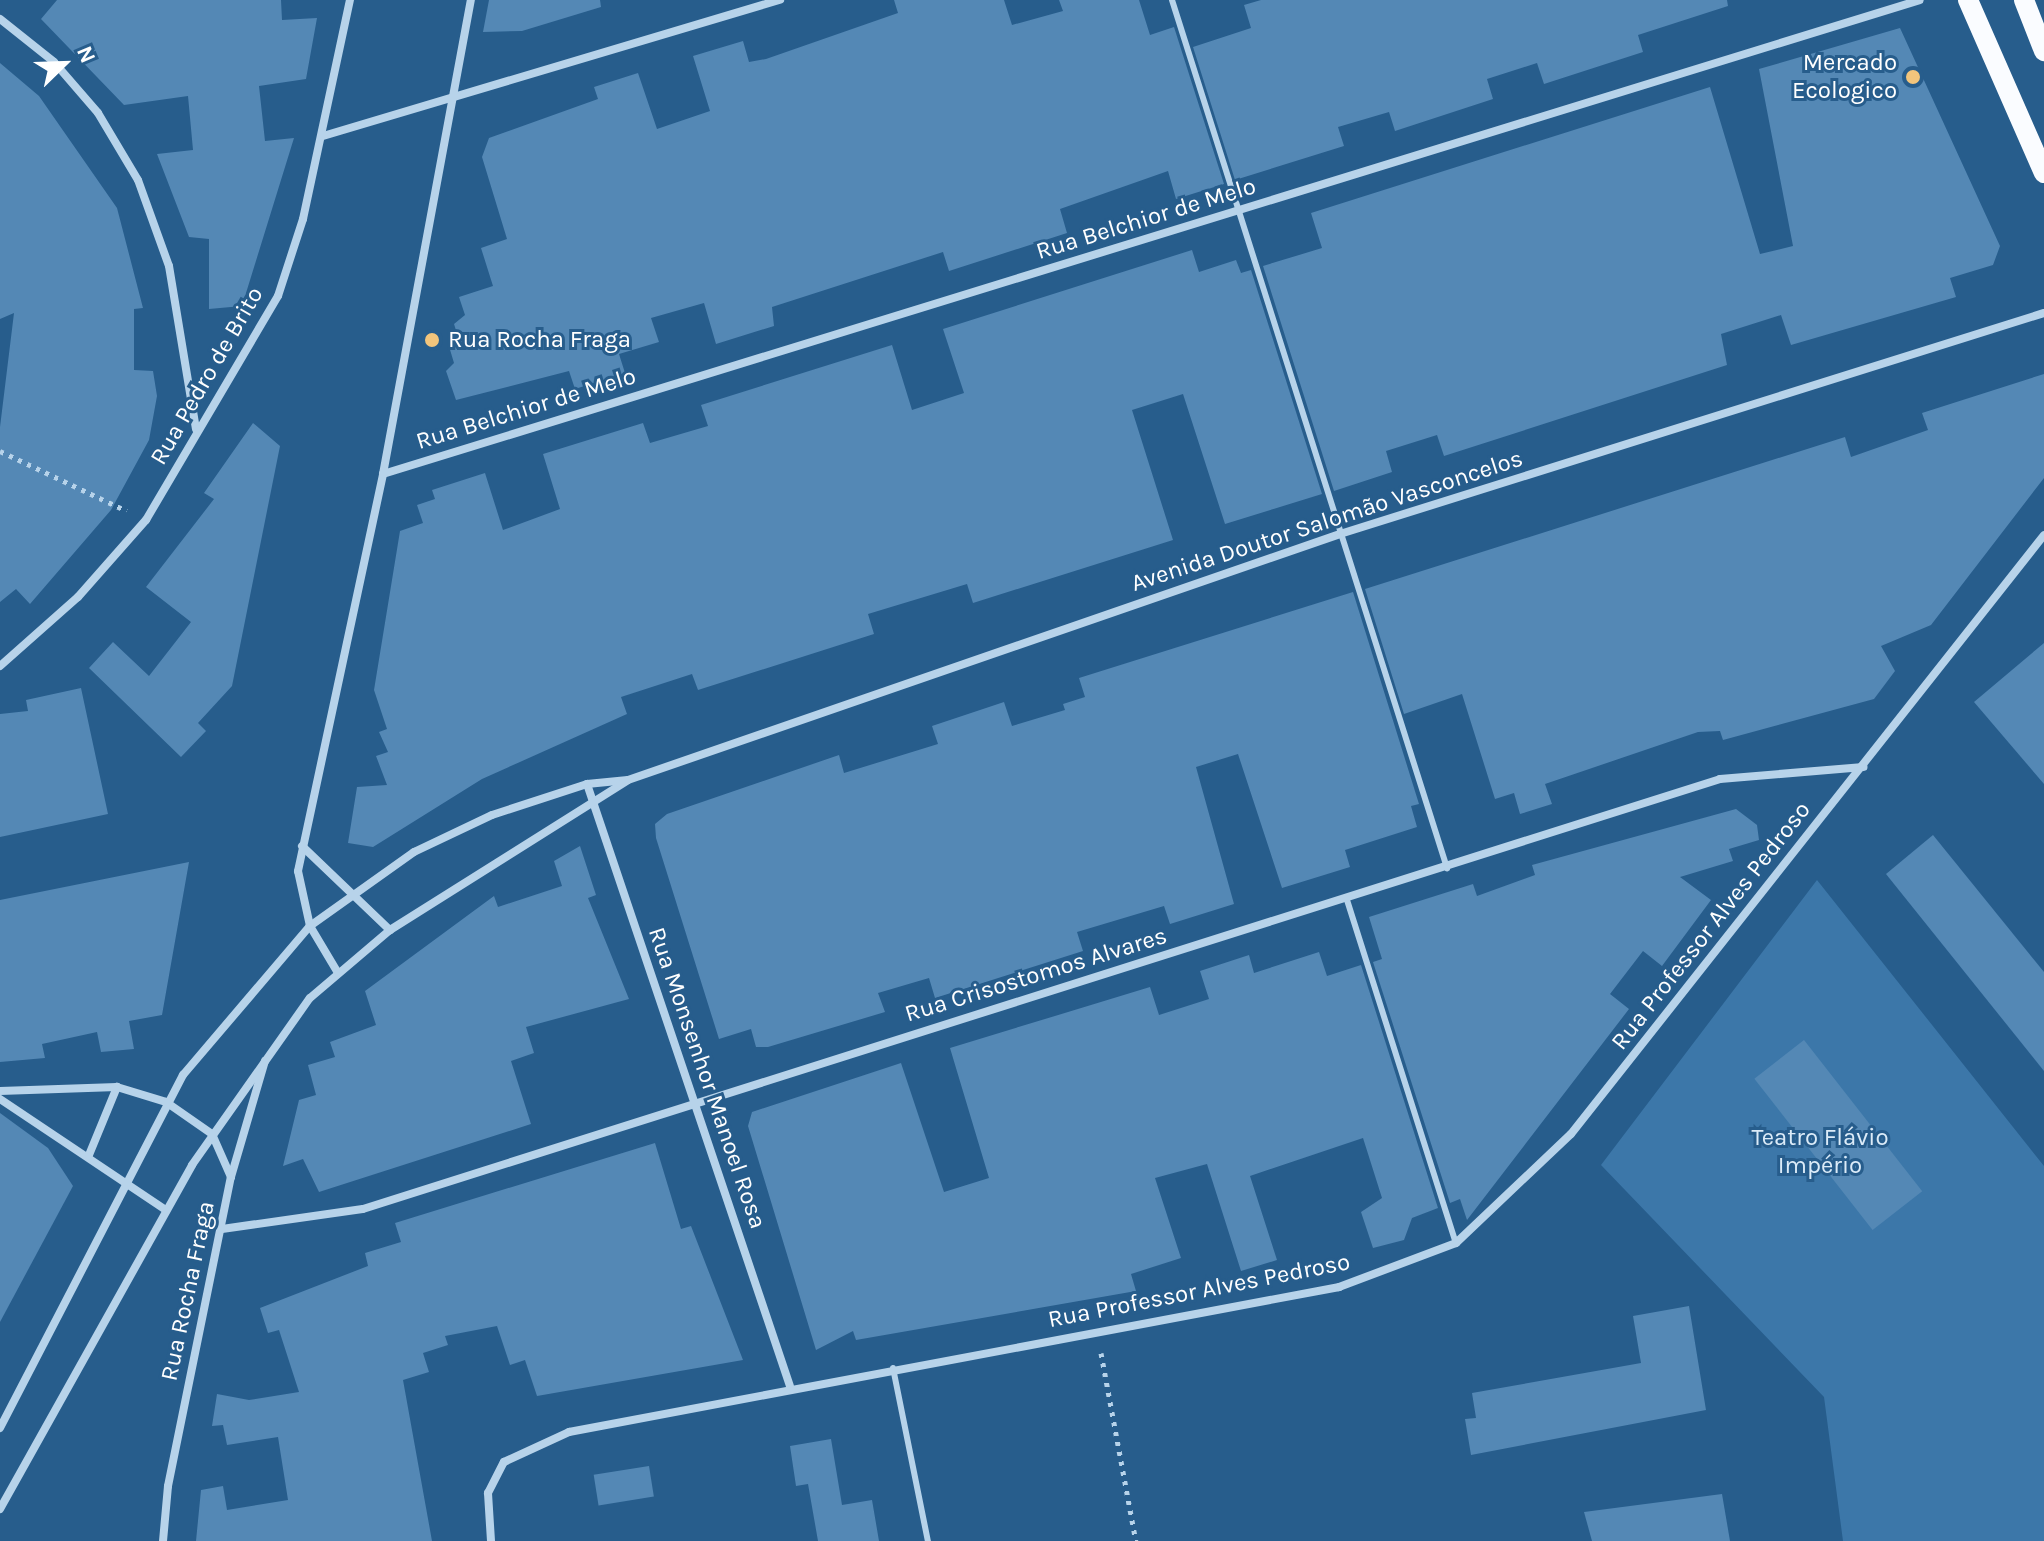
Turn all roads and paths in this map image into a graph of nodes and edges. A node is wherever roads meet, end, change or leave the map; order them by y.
1 (350, 0) edge
2 (471, 0) edge
3 (778, 0) edge
4 (1172, 0) edge
5 (1920, 0) edge
6 (1968, 0) edge
7 (2024, 0) edge
8 (0, 19) edge
9 (2044, 51) edge
10 (453, 96) junction
11 (323, 136) junction
12 (2044, 173) edge
13 (1236, 212) junction
14 (2044, 313) edge
15 (196, 429) junction
16 (0, 451) edge
17 (383, 474) junction
18 (146, 520) junction
19 (1340, 534) junction
20 (2044, 535) edge
21 (0, 666) edge
22 (1863, 767) junction
23 (628, 780) junction
24 (587, 784) junction
25 (594, 804) junction
26 (302, 846) junction
27 (1447, 868) junction
28 (352, 894) junction
29 (1347, 900) junction
30 (310, 926) junction
31 (390, 930) junction
32 (338, 973) junction
33 (267, 1052) junction
34 (117, 1087) junction
35 (0, 1091) edge
36 (0, 1099) edge
37 (694, 1101) junction
38 (166, 1102) junction
39 (212, 1134) junction
40 (89, 1155) junction
41 (231, 1177) junction
42 (123, 1180) junction
43 (166, 1210) junction
44 (222, 1229) junction
45 (1456, 1243) junction
46 (1097, 1333) junction
47 (893, 1368) junction
48 (790, 1386) junction
49 (0, 1428) edge
50 (0, 1509) edge
51 (163, 1541) edge
52 (491, 1541) edge
53 (928, 1541) edge
54 (1136, 1541) edge

1 - 11 street, Rua Pedro de Brito
2 - 10 street
3 - 10 street
4 - 13 lane
5 - 13 street, Rua Belchior de Melo
6 - 12 main road
7 - 9 main road
8 - 15 street
10 - 11 street
10 - 17 street
11 - 15 street, Rua Pedro de Brito
13 - 17 street, Rua Belchior de Melo
13 - 19 lane
14 - 19 street, Avenida Doutor Salomão Vasconcelos
15 - 18 street, Rua Pedro de Brito
16 - 18 path
17 - 26 street
18 - 21 street, Rua Pedro de Brito
19 - 23 street, Avenida Doutor Salomão Vasconcelos
19 - 27 lane
20 - 22 street, Rua Professor Alves Pedroso
22 - 27 street, Rua Crisostomos Alvares
22 - 45 street, Rua Professor Alves Pedroso
23 - 24 street, Avenida Doutor Salomão Vasconcelos
23 - 25 street, Avenida Doutor Salomão Vasconcelos
24 - 25 street, Rua Monsenhor Manoel Rosa
24 - 28 street, Avenida Doutor Salomão Vasconcelos
25 - 31 street, Avenida Doutor Salomão Vasconcelos
25 - 37 street, Rua Monsenhor Manoel Rosa
26 - 28 street
26 - 30 street
27 - 29 street, Rua Crisostomos Alvares
28 - 30 street, Avenida Doutor Salomão Vasconcelos
28 - 31 street
29 - 37 street, Rua Crisostomos Alvares
29 - 45 lane
30 - 32 street
30 - 38 street, Avenida Doutor Salomão Vasconcelos
31 - 32 street, Avenida Doutor Salomão Vasconcelos
32 - 33 street, Avenida Doutor Salomão Vasconcelos
33 - 39 street, Avenida Doutor Salomão Vasconcelos
33 - 41 street, Rua Rocha Fraga
34 - 35 street
34 - 38 street
34 - 40 street
36 - 40 street
37 - 44 street, Rua Crisostomos Alvares
37 - 48 street, Rua Monsenhor Manoel Rosa
38 - 39 street
38 - 42 street, Avenida Doutor Salomão Vasconcelos
39 - 41 street
39 - 43 street, Avenida Doutor Salomão Vasconcelos
40 - 42 street
41 - 44 street, Rua Rocha Fraga
42 - 43 street
42 - 49 street, Avenida Doutor Salomão Vasconcelos
43 - 50 street, Avenida Doutor Salomão Vasconcelos
44 - 51 street, Rua Rocha Fraga
45 - 46 street, Rua Professor Alves Pedroso
46 - 47 street, Rua Professor Alves Pedroso
46 - 54 path
47 - 48 street, Rua Professor Alves Pedroso
47 - 53 lane
48 - 52 street, Rua Professor Alves Pedroso

